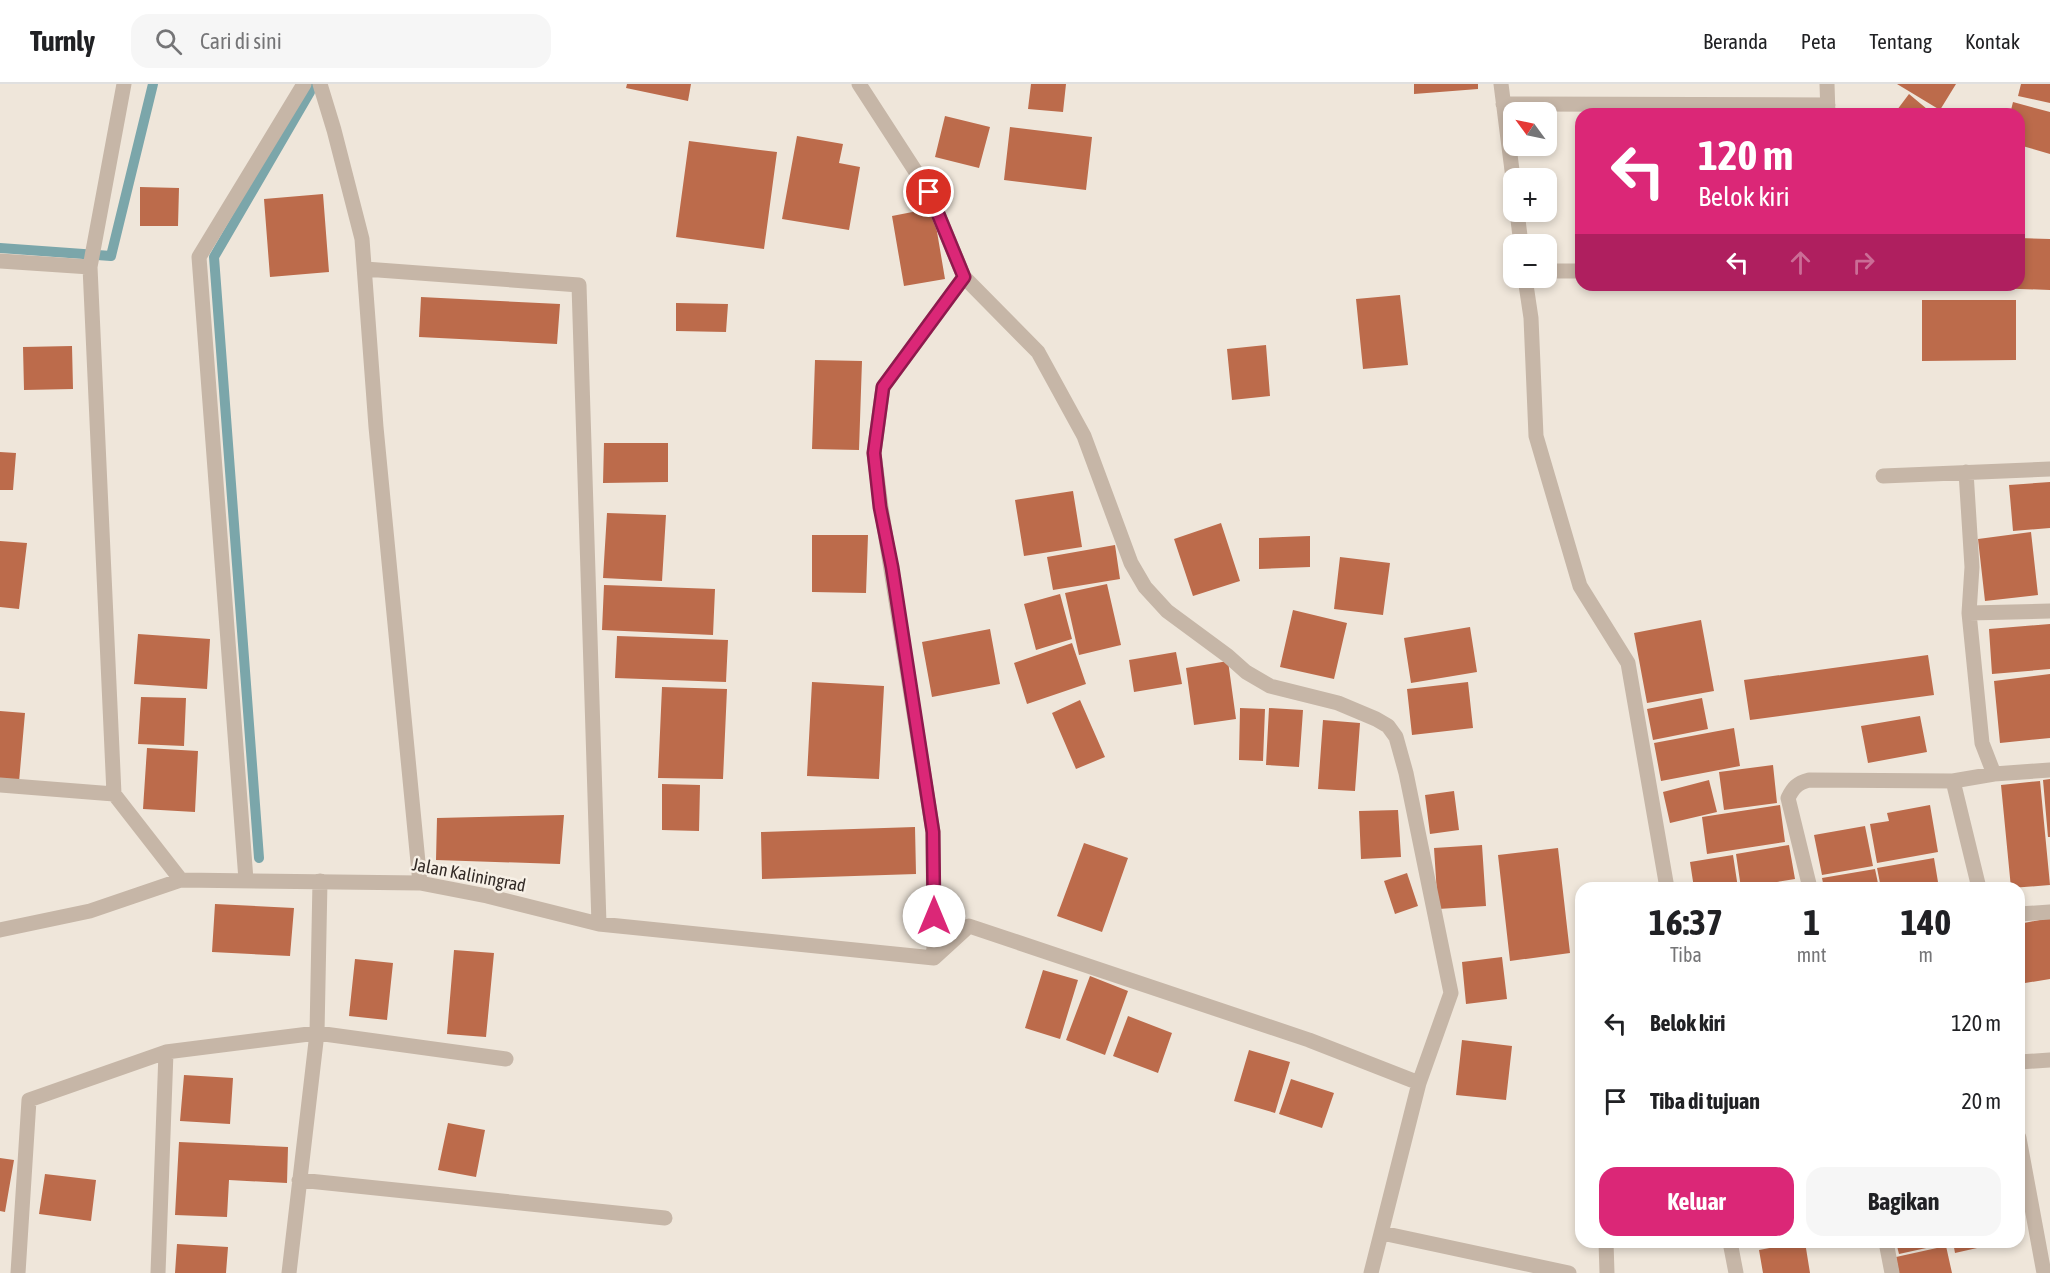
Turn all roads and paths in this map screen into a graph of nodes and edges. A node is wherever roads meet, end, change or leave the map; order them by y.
1 (124, 84) edge
2 (304, 84) edge
3 (320, 84) edge
4 (859, 84) edge
5 (1501, 84) edge
6 (1827, 84) edge
7 (1503, 104) edge
8 (1557, 105) edge
9 (1763, 108) edge
10 (1828, 108) edge
11 (0, 261) edge
12 (90, 267) junction
13 (365, 269) junction
14 (1557, 271) edge
15 (1575, 272) edge
16 (964, 277) junction
17 (1527, 288) edge
18 (2050, 469) edge
19 (1966, 472) junction
20 (1883, 476) dead end
21 (2050, 611) edge
22 (1969, 613) junction
23 (2050, 770) edge
24 (1994, 774) junction
25 (1953, 781) junction
26 (0, 785) edge
27 (114, 794) junction
28 (181, 880) junction
29 (246, 880) junction
30 (320, 881) junction
31 (1666, 882) edge
32 (1808, 882) edge
33 (1978, 882) edge
34 (420, 883) junction
35 (2050, 912) edge
36 (2025, 914) edge
37 (599, 924) junction
38 (0, 930) edge
39 (934, 958) junction
40 (316, 1034) junction
41 (166, 1052) junction
42 (506, 1059) dead end
43 (2050, 1060) edge
44 (2025, 1062) edge
45 (1419, 1083) junction
46 (2025, 1170) edge
47 (299, 1180) junction
48 (665, 1218) dead end
49 (1382, 1233) junction
50 (1606, 1248) edge
51 (1731, 1248) edge
52 (1887, 1248) edge
53 (18, 1273) edge
54 (158, 1273) edge
55 (289, 1273) edge
56 (1371, 1273) edge
57 (1569, 1273) edge
58 (1607, 1273) edge
59 (1737, 1273) edge
60 (1892, 1273) edge
61 (2044, 1273) edge

1 - 12 street
2 - 29 street
3 - 13 street
4 - 16 street
5 - 7 street
6 - 10 street
8 - 9 street
11 - 12 street
12 - 27 street
13 - 34 street
13 - 37 street
14 - 15 street
16 - 39 street
16 - 45 street
17 - 31 street
18 - 19 street
19 - 20 street
19 - 22 street
21 - 22 street
22 - 24 street
23 - 24 street
24 - 25 street
25 - 32 street
25 - 33 street
26 - 27 street
27 - 28 street
28 - 29 street, Jalan Kaliningrad
28 - 38 street, Jalan Kaliningrad
29 - 30 street, Jalan Kaliningrad
30 - 34 street, Jalan Kaliningrad
30 - 40 street
34 - 37 street, Jalan Kaliningrad
35 - 36 street
37 - 39 street, Jalan Kaliningrad
39 - 45 street
40 - 41 street
40 - 42 street
40 - 47 street
41 - 53 street
41 - 54 street
43 - 44 street
45 - 49 street
46 - 61 street
47 - 48 street
47 - 55 street
49 - 56 street
49 - 57 street
50 - 58 street
51 - 59 street
52 - 60 street

